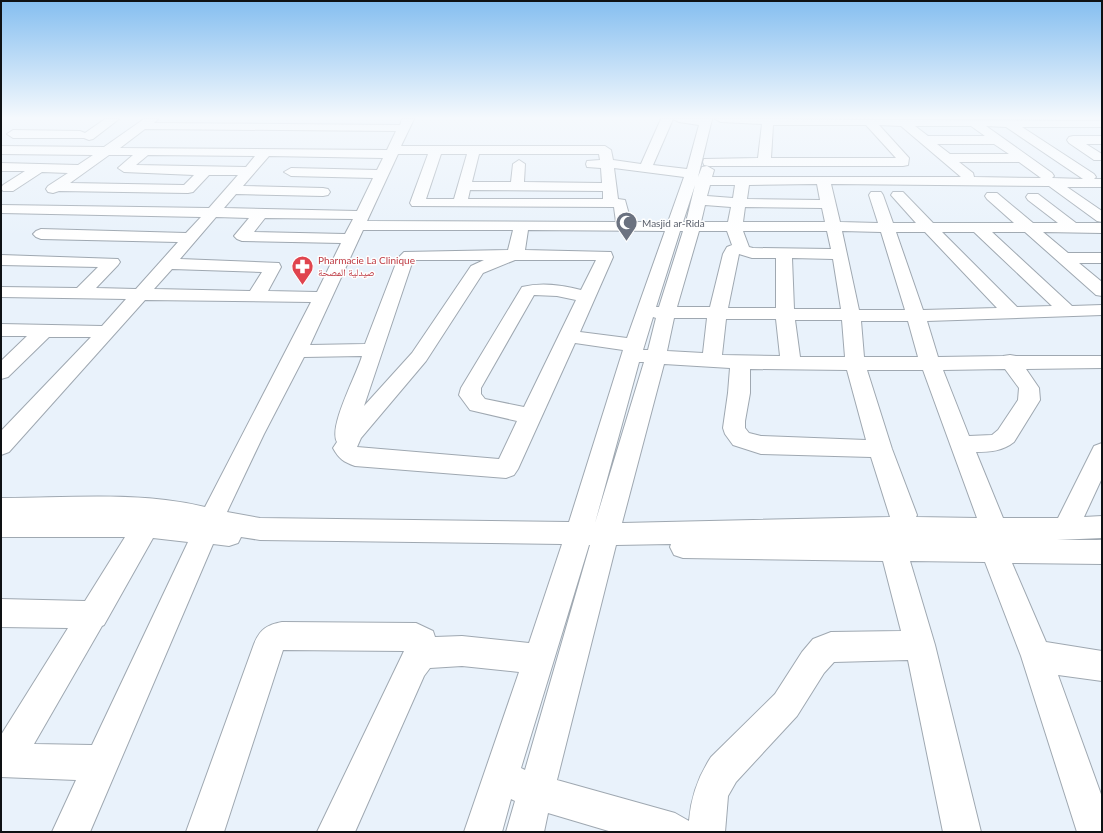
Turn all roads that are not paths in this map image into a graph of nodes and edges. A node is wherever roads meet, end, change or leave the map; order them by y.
1 (98, 158) edge
2 (137, 158) edge
3 (261, 158) edge
4 (301, 158) edge
5 (373, 158) edge
6 (395, 158) edge
7 (433, 158) edge
8 (472, 158) edge
9 (606, 158) edge
10 (650, 158) edge
11 (703, 158) edge
12 (764, 158) edge
13 (903, 158) edge
14 (947, 158) joint
15 (1023, 158) joint
16 (1060, 158) edge
17 (389, 159) junction
18 (764, 162) junction
19 (471, 164) junction
20 (485, 164) dead end
21 (506, 164) dead end
22 (519, 164) junction
23 (535, 164) dead end
24 (583, 164) dead end
25 (607, 164) junction
26 (1, 167) edge
27 (39, 168) junction
28 (124, 168) junction
29 (645, 168) junction
30 (82, 169) junction
31 (205, 170) junction
32 (249, 171) junction
33 (291, 172) junction
34 (335, 173) junction
35 (968, 176) junction
36 (1088, 177) junction
37 (1102, 177) edge
38 (698, 179) junction
39 (1050, 179) junction
40 (743, 181) junction
41 (1102, 183) edge
42 (871, 184) junction
43 (465, 186) junction
44 (57, 187) junction
45 (102, 187) junction
46 (517, 187) junction
47 (609, 187) junction
48 (188, 189) junction
49 (3, 190) edge
50 (231, 190) junction
51 (278, 191) junction
52 (323, 192) junction
53 (825, 192) junction
54 (976, 196) dead end
55 (992, 196) junction
56 (1021, 196) junction
57 (1072, 197) junction
58 (1094, 197) dead end
59 (460, 203) junction
60 (514, 203) junction
61 (611, 203) junction
62 (739, 203) junction
63 (24, 210) junction
64 (69, 211) junction
65 (166, 212) junction
66 (212, 213) junction
67 (260, 214) junction
68 (311, 214) junction
69 (4, 216) edge
70 (1102, 218) edge
71 (356, 226) junction
72 (516, 226) junction
73 (624, 227) junction
74 (683, 228) junction
75 (734, 228) junction
76 (834, 228) junction
77 (888, 228) junction
78 (930, 228) junction
79 (980, 228) junction
80 (1027, 228) junction
81 (1073, 228) junction
82 (1102, 228) edge
83 (242, 236) junction
84 (136, 237) junction
85 (191, 238) junction
86 (32, 241) junction
87 (741, 249) junction
88 (283, 252) junction
89 (784, 253) junction
90 (515, 254) junction
91 (840, 254) junction
92 (1063, 258) junction
93 (1102, 258) edge
94 (5, 260) edge
95 (112, 262) junction
96 (167, 264) junction
97 (219, 265) junction
98 (1102, 291) edge
99 (1, 292) edge
100 (82, 293) junction
101 (139, 295) junction
102 (256, 296) junction
103 (321, 297) junction
104 (585, 298) junction
105 (1066, 310) junction
106 (1102, 310) edge
107 (656, 312) junction
108 (1011, 312) junction
109 (717, 314) junction
110 (785, 314) junction
111 (851, 315) junction
112 (916, 316) junction
113 (1, 330) edge
114 (44, 331) junction
115 (107, 332) junction
116 (568, 336) junction
117 (632, 350) junction
118 (297, 351) junction
119 (372, 352) junction
120 (656, 357) junction
121 (712, 360) junction
122 (1010, 361) junction
123 (740, 362) junction
124 (1102, 362) edge
125 (791, 363) junction
126 (930, 363) junction
127 (855, 364) junction
128 (1, 372) edge
129 (531, 416) junction
130 (347, 442) junction
131 (961, 444) junction
132 (1, 446) edge
133 (880, 449) junction
134 (1100, 459) edge
135 (1, 508) edge
136 (209, 525) junction
137 (1, 526) edge
138 (146, 526) junction
139 (1066, 528) junction
140 (1101, 530) edge
141 (577, 538) junction
142 (896, 538) junction
143 (604, 540) junction
144 (994, 540) junction
145 (1, 613) edge
146 (94, 615) junction
147 (920, 645) junction
148 (1036, 656) junction
149 (419, 657) junction
150 (538, 659) junction
151 (1102, 666) edge
152 (3, 760) edge
153 (102, 763) junction
154 (500, 778) junction
155 (536, 792) junction
156 (71, 832) edge
157 (205, 832) edge
158 (336, 832) edge
159 (484, 832) edge
160 (525, 832) edge
161 (675, 832) edge
162 (706, 832) edge
163 (962, 832) edge
164 (1096, 832) edge

1 - 30 street
2 - 28 street
3 - 32 street
4 - 33 street
5 - 17 street
6 - 17 street
7 - 59 street
8 - 19 street
9 - 25 street
10 - 29 street
11 - 38 street
12 - 18 street
13 - 18 street
14 - 15 street
14 - 35 street
15 - 39 street
16 - 36 street
17 - 34 street
17 - 71 street
18 - 38 street
19 - 20 street
19 - 43 street
21 - 22 street
22 - 23 street
22 - 46 street
24 - 25 street
25 - 29 street
25 - 47 street
26 - 27 street
27 - 30 street
27 - 49 street
28 - 31 street
28 - 45 street
29 - 38 street
30 - 44 street
31 - 32 street
31 - 48 street
32 - 50 street
33 - 34 street
33 - 51 street
34 - 52 street
35 - 39 street
35 - 42 street
36 - 37 street
36 - 39 street
38 - 40 street
38 - 42 street
38 - 62 street
38 - 74 street
39 - 41 street
39 - 42 street
39 - 57 street
40 - 53 street
40 - 62 street
42 - 53 street
42 - 77 street
42 - 78 street
43 - 46 street
43 - 59 street
44 - 45 street
44 - 63 street
45 - 48 street
46 - 47 street
47 - 61 street
48 - 65 street
50 - 51 street
50 - 66 street
51 - 52 street
52 - 68 street
53 - 62 street
53 - 76 street
54 - 55 street
55 - 56 street
55 - 80 street
56 - 57 street
56 - 81 street
57 - 58 street
57 - 70 street
59 - 60 street
60 - 61 street
60 - 72 street
61 - 73 street
62 - 75 street
63 - 64 street
63 - 69 street
64 - 65 street
64 - 86 street
65 - 66 street
66 - 67 street
66 - 85 street
67 - 68 street
67 - 83 street
68 - 71 street
71 - 72 street
71 - 88 street
71 - 103 street
72 - 73 street
72 - 90 street
73 - 74 street
74 - 75 street
74 - 107 street
75 - 76 street
75 - 87 street
76 - 77 street
76 - 91 street
77 - 78 street
77 - 112 street
78 - 79 street
78 - 108 street
79 - 80 street
79 - 105 street
80 - 81 street
80 - 92 street
81 - 82 street
83 - 88 street
83 - 97 street
84 - 85 street
84 - 86 street
84 - 95 street
85 - 96 street
86 - 94 street
87 - 89 street
87 - 109 street
88 - 97 street
88 - 102 street
89 - 91 street
89 - 110 street
90 - 104 street
90 - 119 street
90 - 130 street
91 - 111 street
92 - 93 street
92 - 98 street
94 - 95 street
95 - 100 street
96 - 97 street
96 - 101 street
99 - 100 street
100 - 101 street
101 - 102 street
101 - 115 street
102 - 103 street
103 - 118 street
104 - 116 street
104 - 129 street
105 - 106 street
105 - 108 street
107 - 109 street
107 - 117 street
107 - 120 street
108 - 112 street
109 - 110 street
109 - 121 street
110 - 111 street
110 - 125 street
111 - 112 street
111 - 127 street
112 - 126 street
113 - 114 street
114 - 115 street
114 - 128 street
115 - 132 street
116 - 117 street
116 - 129 street
117 - 120 street
117 - 141 street
118 - 119 street
118 - 136 street
119 - 130 street
120 - 121 street
120 - 143 street
121 - 123 street
122 - 124 street
122 - 126 street
122 - 131 street
123 - 125 street
123 - 133 street
125 - 127 street
126 - 127 street
126 - 131 street
127 - 133 street
129 - 130 street
131 - 144 street
133 - 142 street
134 - 139 street
135 - 136 street
136 - 138 street
136 - 141 street
136 - 153 street
137 - 138 street
138 - 146 street
139 - 140 street
139 - 144 street
140 - 144 street
141 - 143 street
141 - 150 street
142 - 143 street
142 - 144 street
142 - 147 street
143 - 155 street
144 - 148 street
145 - 146 street
146 - 152 street
147 - 162 street
147 - 163 street
148 - 151 street
148 - 164 street
149 - 150 street
149 - 157 street
149 - 158 street
150 - 154 street
152 - 153 street
153 - 156 street
154 - 155 street
154 - 159 street
155 - 160 street
155 - 161 street

